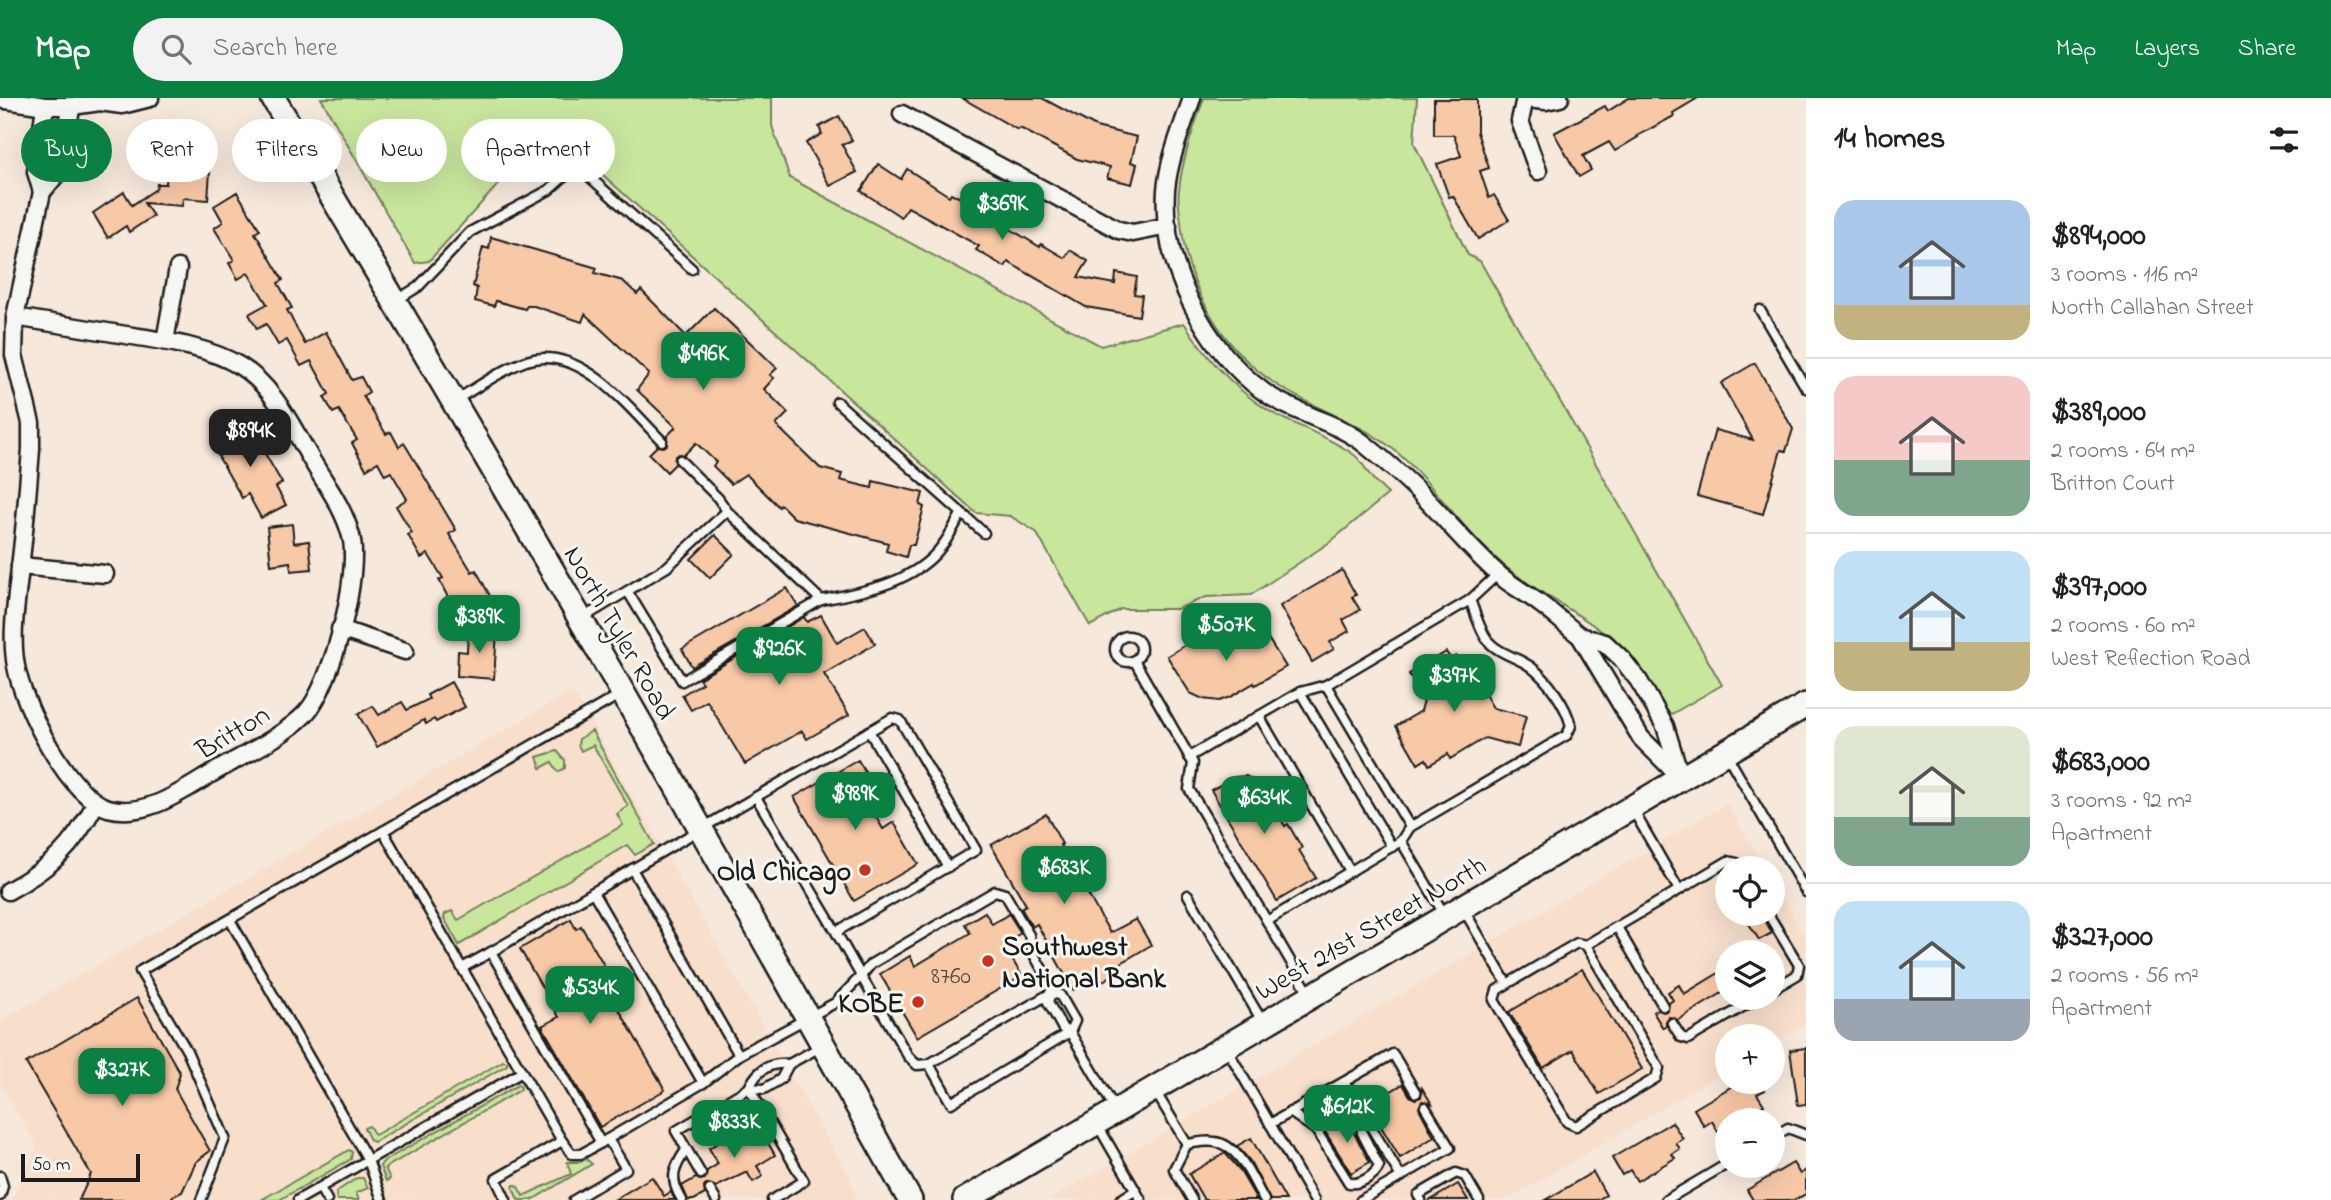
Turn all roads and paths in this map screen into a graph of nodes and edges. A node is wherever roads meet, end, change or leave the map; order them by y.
1 (150, 98) edge
2 (273, 98) edge
3 (1192, 98) edge
4 (1560, 98) edge
5 (0, 99) edge
6 (1525, 99) edge
7 (104, 100) edge
8 (45, 106) junction
9 (72, 106) junction
10 (902, 114) dead end
11 (1538, 171) dead end
12 (558, 182) edge
13 (596, 182) edge
14 (42, 192) junction
15 (1168, 226) junction
16 (178, 268) dead end
17 (692, 269) dead end
18 (395, 301) junction
19 (1760, 310) dead end
20 (15, 317) junction
21 (165, 341) junction
22 (1806, 388) edge
23 (453, 402) junction
24 (837, 402) dead end
25 (662, 442) dead end
26 (680, 460) dead end
27 (727, 511) junction
28 (962, 513) junction
29 (984, 533) dead end
30 (20, 566) junction
31 (105, 574) dead end
32 (1498, 574) junction
33 (628, 592) junction
34 (821, 600) junction
35 (1470, 600) junction
36 (581, 620) junction
37 (340, 629) junction
38 (1580, 636) junction
39 (405, 651) dead end
40 (1134, 660) dead end
41 (1326, 685) junction
42 (1300, 692) junction
43 (623, 693) junction
44 (1806, 705) edge
45 (1259, 716) junction
46 (869, 731) junction
47 (1726, 752) junction
48 (1189, 757) junction
49 (1681, 778) junction
50 (756, 797) junction
51 (96, 803) junction
52 (1631, 808) junction
53 (1410, 827) junction
54 (701, 829) junction
55 (383, 831) junction
56 (1401, 841) junction
57 (1392, 847) junction
58 (948, 867) junction
59 (632, 869) junction
60 (1715, 869) edge
61 (1350, 871) junction
62 (1679, 890) junction
63 (8, 891) dead end
64 (593, 892) junction
65 (1806, 892) edge
66 (1188, 895) dead end
67 (1454, 912) junction
68 (230, 920) junction
69 (1267, 921) junction
70 (1617, 927) junction
71 (836, 932) junction
72 (1785, 942) edge
73 (1586, 945) junction
74 (491, 952) junction
75 (462, 968) junction
76 (861, 976) junction
77 (1785, 982) edge
78 (1507, 984) junction
79 (1051, 993) junction
80 (1311, 996) junction
81 (1663, 1006) dead end
82 (1737, 1010) edge
83 (807, 1016) junction
84 (1672, 1023) dead end
85 (1263, 1024) junction
86 (1070, 1032) junction
87 (823, 1045) junction
88 (1225, 1046) junction
89 (739, 1055) junction
90 (789, 1064) junction
91 (929, 1064) junction
92 (522, 1072) junction
93 (1344, 1082) junction
94 (703, 1083) junction
95 (749, 1088) junction
96 (1153, 1089) junction
97 (1416, 1093) dead end
98 (1425, 1107) dead end
99 (1360, 1108) junction
100 (1290, 1112) junction
101 (1106, 1117) junction
102 (1270, 1124) junction
103 (1785, 1130) edge
104 (1806, 1135) edge
105 (562, 1141) junction
106 (604, 1141) junction
107 (1187, 1144) junction
108 (687, 1150) junction
109 (368, 1160) junction
110 (1715, 1171) edge
111 (701, 1174) dead end
112 (0, 1176) edge
113 (1401, 1177) junction
114 (1349, 1184) junction
115 (320, 1188) junction
116 (710, 1190) dead end
117 (1136, 1191) junction
118 (0, 1196) edge
119 (1420, 1198) edge
120 (201, 1200) edge
121 (298, 1200) edge
122 (327, 1200) edge
123 (382, 1200) edge
124 (506, 1200) edge
125 (574, 1200) edge
126 (682, 1200) edge
127 (716, 1200) edge
128 (772, 1200) edge
129 (910, 1200) edge
130 (965, 1200) edge
131 (1120, 1200) edge
132 (1142, 1200) edge
133 (1192, 1200) edge
134 (1264, 1200) edge
135 (1314, 1200) edge
136 (1360, 1200) edge
137 (1479, 1200) edge
138 (1666, 1200) edge

1 - 7 street
2 - 18 main road, North Tyler Road
3 - 15 street
4 - 6 street
5 - 8 street
6 - 11 street
7 - 9 street
8 - 9 street
8 - 14 street
9 - 14 street
10 - 15 street
12 - 18 lane
13 - 17 lane
14 - 20 street
15 - 32 street
16 - 21 street
18 - 23 main road, North Tyler Road
19 - 22 lane
20 - 21 street, Britton
20 - 30 street
21 - 37 street, Britton
23 - 25 lane
23 - 36 main road, North Tyler Road
24 - 28 lane
26 - 27 lane
27 - 33 lane
27 - 34 lane
28 - 29 lane
28 - 34 lane
30 - 31 street
30 - 51 street
32 - 35 lane
32 - 38 street
33 - 34 lane
33 - 36 lane
35 - 41 lane
35 - 53 lane
36 - 43 main road, North Tyler Road
37 - 39 street
37 - 51 street, Britton
38 - 49 street
38 - 49 street
40 - 48 lane
41 - 42 lane
41 - 53 lane
42 - 45 lane
42 - 57 lane
43 - 54 main road, North Tyler Road
43 - 55 lane
44 - 47 main road, West 21st Street North
45 - 48 lane
45 - 61 lane
46 - 50 lane
46 - 58 lane
46 - 58 lane
47 - 49 main road, West 21st Street North
47 - 65 lane
48 - 69 lane
49 - 52 main road, West 21st Street North
50 - 54 lane
50 - 71 lane
51 - 63 street
52 - 62 lane
52 - 67 main road, West 21st Street North
53 - 56 lane
54 - 59 lane
54 - 83 main road, North Tyler Road
55 - 68 lane
55 - 75 lane
56 - 57 lane
56 - 67 lane
57 - 61 lane
58 - 71 lane
59 - 64 lane
59 - 89 lane
60 - 62 lane
61 - 69 lane
62 - 70 lane
64 - 74 lane
64 - 94 lane
66 - 85 lane
67 - 78 lane
67 - 80 main road, West 21st Street North
68 - 109 lane
68 - 120 lane
69 - 80 lane
70 - 73 lane
70 - 81 lane
71 - 76 lane
72 - 77 lane
73 - 78 lane
73 - 78 lane
74 - 75 lane
74 - 106 lane
75 - 92 lane
76 - 79 lane
76 - 83 lane
76 - 91 lane
79 - 86 lane
79 - 86 lane
79 - 91 lane
80 - 85 main road, West 21st Street North
82 - 84 lane
83 - 87 main road, North Tyler Road
83 - 89 lane
85 - 88 main road, West 21st Street North
86 - 91 lane
86 - 101 lane
87 - 90 lane
87 - 129 main road, North Tyler Road
88 - 96 main road, West 21st Street North
88 - 102 lane
89 - 94 lane
90 - 95 lane
90 - 95 lane
92 - 105 lane
92 - 109 lane
93 - 97 lane
93 - 99 lane
93 - 100 lane
94 - 106 lane
95 - 108 lane
95 - 128 lane
96 - 101 main road, West 21st Street North
96 - 107 lane
98 - 113 lane
99 - 113 lane
99 - 114 lane
100 - 102 lane
100 - 114 lane
101 - 117 lane
101 - 130 main road, West 21st Street North
102 - 135 lane
103 - 104 lane
105 - 106 lane
105 - 124 lane
106 - 125 lane
107 - 133 lane
107 - 134 lane
108 - 111 lane
108 - 126 lane
109 - 115 lane
109 - 123 lane
110 - 138 lane
112 - 118 lane
113 - 136 lane
114 - 136 lane
115 - 121 lane
115 - 122 lane
116 - 127 lane
117 - 131 lane
117 - 132 lane
119 - 137 lane

